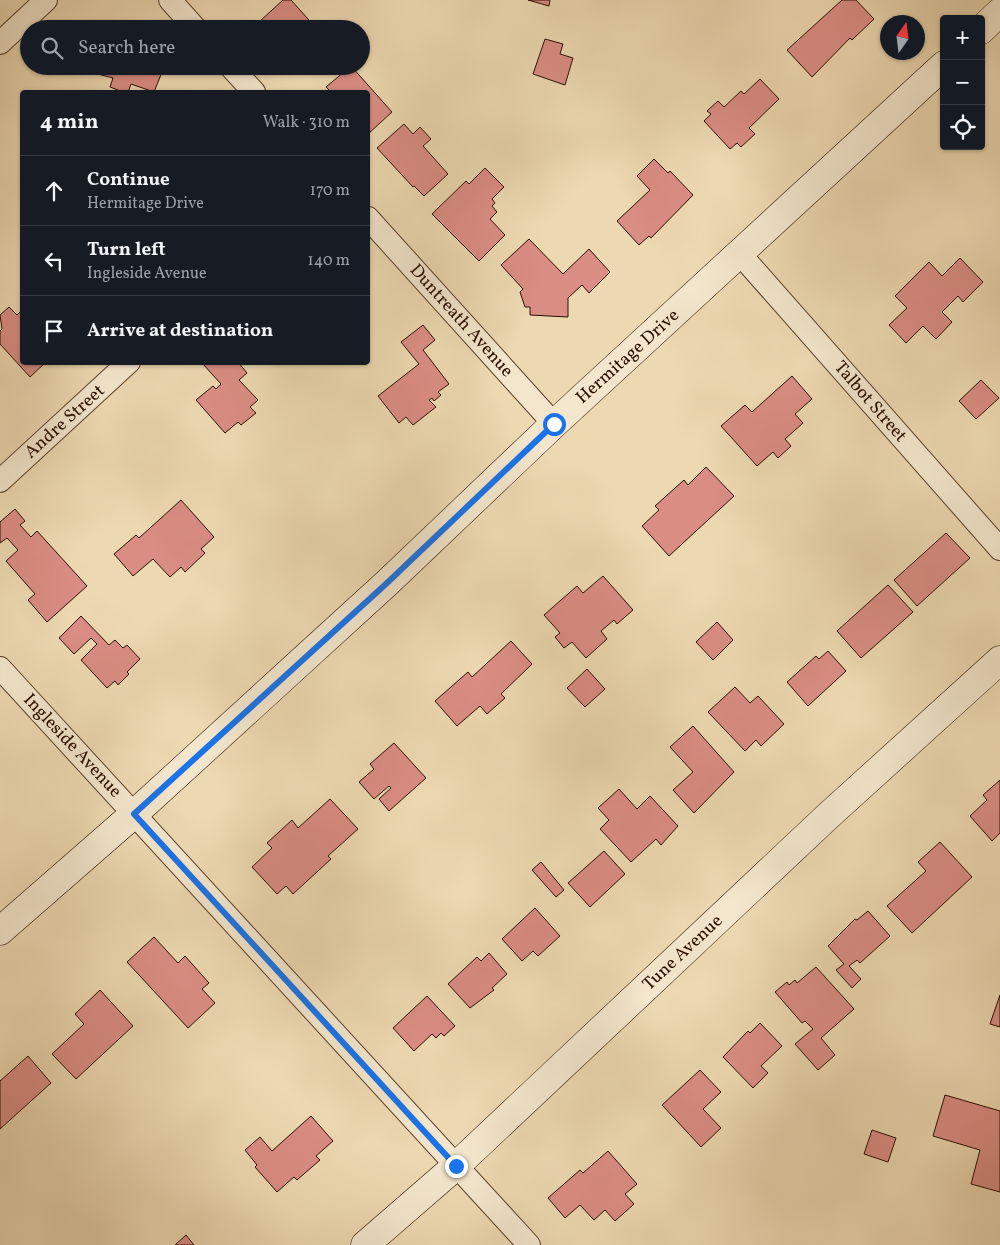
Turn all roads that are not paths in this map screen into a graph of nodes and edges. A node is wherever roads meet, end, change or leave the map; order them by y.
1 (46, 0) edge
2 (170, 0) edge
3 (1000, 12) edge
4 (25, 20) edge
5 (188, 20) edge
6 (20, 24) edge
7 (985, 26) edge
8 (0, 43) edge
9 (940, 69) edge
10 (238, 75) edge
11 (252, 90) edge
12 (370, 220) edge
13 (740, 254) junction
14 (126, 365) edge
15 (554, 424) junction
16 (0, 481) edge
17 (1000, 549) edge
18 (1000, 660) edge
19 (0, 668) edge
20 (134, 814) junction
21 (0, 931) edge
22 (456, 1166) junction
23 (365, 1245) edge
24 (529, 1245) edge

1 - 4 street
2 - 5 street
3 - 7 street
6 - 8 street
9 - 13 street, Hermitage Drive
10 - 11 street
12 - 15 street, Duntreath Avenue
13 - 15 street, Hermitage Drive
13 - 17 street, Talbot Street
14 - 16 street, Andre Street
15 - 20 street, Hermitage Drive
18 - 22 street, Tune Avenue
19 - 20 street, Ingleside Avenue
20 - 21 street, Hermitage Drive
20 - 22 street, Ingleside Avenue
22 - 23 street, Tune Avenue
22 - 24 street, Ingleside Avenue

